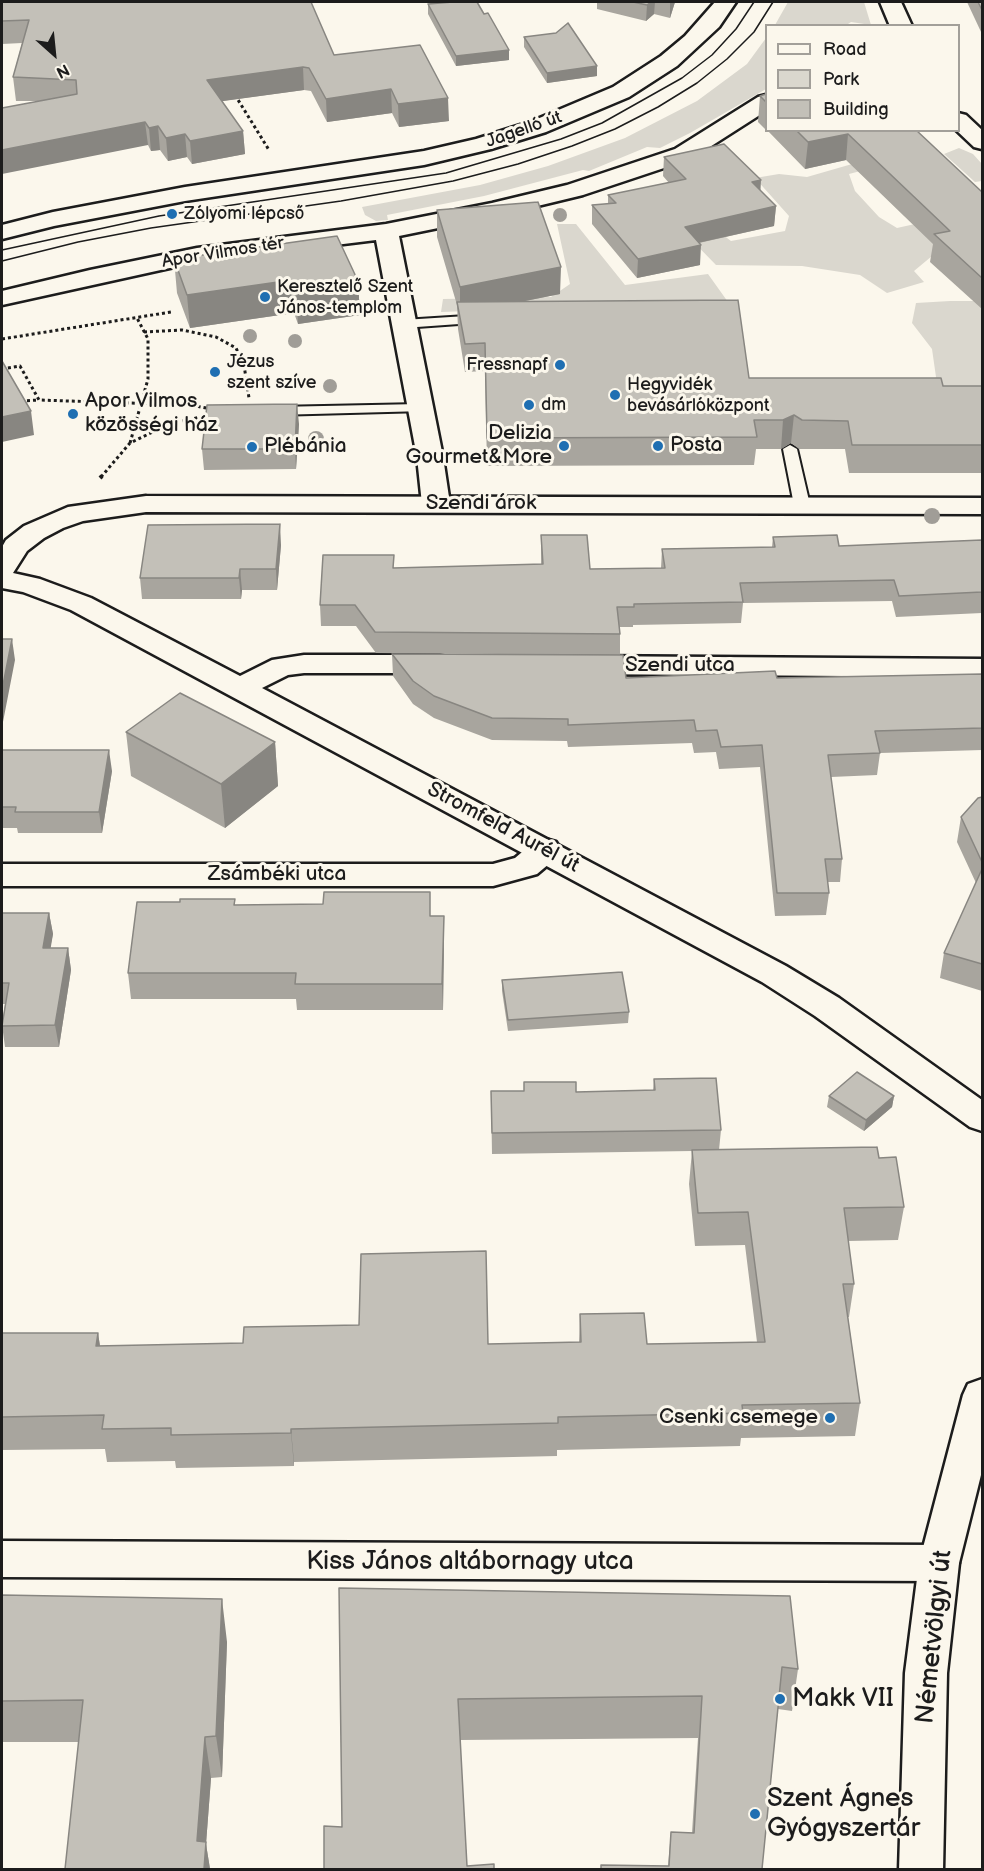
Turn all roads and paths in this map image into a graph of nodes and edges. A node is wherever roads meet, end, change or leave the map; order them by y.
1 (724, 2) edge
2 (891, 2) edge
3 (900, 24) edge
4 (234, 92) edge
5 (765, 103) edge
6 (960, 122) edge
7 (982, 142) edge
8 (285, 178) junction
9 (386, 231) junction
10 (2, 232) edge
11 (2, 298) edge
12 (171, 312) dead end
13 (137, 318) junction
14 (483, 319) edge
15 (403, 324) junction
16 (144, 332) junction
17 (2, 339) edge
18 (2, 369) edge
19 (39, 400) junction
20 (14, 401) edge
21 (143, 402) junction
22 (420, 408) junction
23 (252, 411) junction
24 (224, 412) junction
25 (130, 443) junction
26 (790, 449) dead end
27 (436, 504) junction
28 (802, 505) junction
29 (982, 506) edge
30 (78, 513) junction
31 (2, 569) edge
32 (2, 580) edge
33 (459, 665) edge
34 (554, 665) edge
35 (982, 668) edge
36 (241, 689) junction
37 (545, 850) junction
38 (2, 875) edge
39 (982, 1118) edge
40 (981, 1403) edge
41 (2, 1559) edge
42 (939, 1563) junction
43 (921, 1869) edge

1 - 8 street, Jagelló út
2 - 3 street
4 - 8 path
5 - 9 street
6 - 7 street
8 - 10 street
9 - 11 street, Apor Vilmos tér
9 - 15 street
12 - 13 path
13 - 16 path
13 - 17 path
14 - 15 lane
15 - 22 street
16 - 21 path
16 - 23 path
18 - 19 path
19 - 20 path
19 - 21 path
21 - 24 path
21 - 25 path
22 - 23 lane
22 - 27 street
23 - 24 path
24 - 25 path
25 - 30 path
26 - 28 lane
27 - 28 street, Szendi árok
27 - 30 street, Szendi árok
28 - 29 street, Szendi árok
30 - 31 street, Szendi árok
32 - 36 street, Stromfeld Aurél út
33 - 36 street
34 - 35 street, Szendi utca
36 - 37 street, Stromfeld Aurél út
37 - 38 street, Zsámbéki utca
37 - 39 street, Stromfeld Aurél út
40 - 42 street, Németvölgyi út
41 - 42 street, Kiss János altábornagy utca
42 - 43 street, Németvölgyi út

